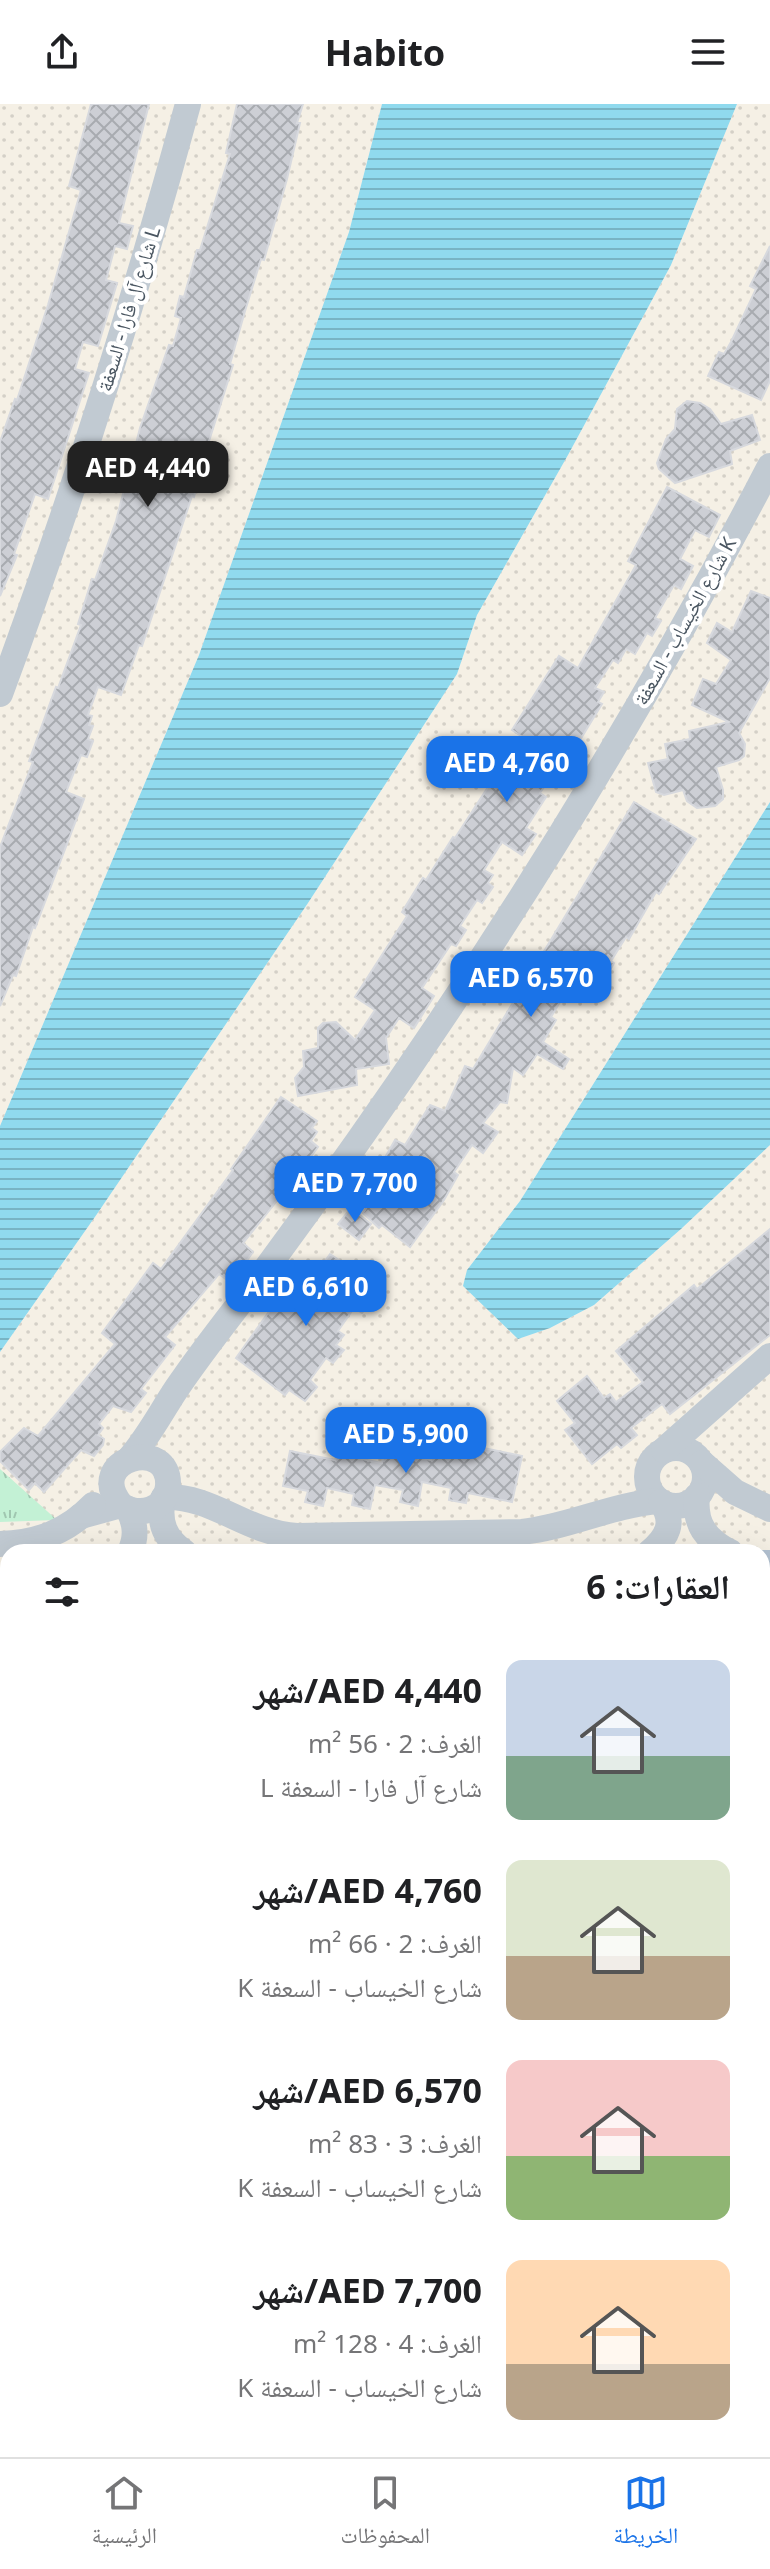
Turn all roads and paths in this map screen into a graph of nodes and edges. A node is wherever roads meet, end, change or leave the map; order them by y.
1 (188, 104) edge
2 (770, 466) edge
3 (0, 694) edge
4 (770, 1356) edge
5 (165, 1408) junction
6 (709, 1411) junction
7 (664, 1450) junction
8 (130, 1458) junction
9 (699, 1460) junction
10 (163, 1468) junction
11 (646, 1473) junction
12 (698, 1495) junction
13 (744, 1497) junction
14 (120, 1498) junction
15 (164, 1498) junction
16 (660, 1501) junction
17 (204, 1503) junction
18 (770, 1509) edge
19 (607, 1510) junction
20 (0, 1544) edge
21 (133, 1544) edge
22 (174, 1544) edge
23 (659, 1544) edge
24 (716, 1544) edge

1 - 3 street, شارع آل فارا - السعفة L
2 - 5 street, شارع الخيساب - السعفة K
4 - 6 street
5 - 8 street, شارع الخيساب - السعفة K
5 - 10 street, شارع الخيساب - السعفة K
6 - 7 street
6 - 9 street
7 - 9 street
7 - 11 street
8 - 10 street
8 - 14 street
9 - 12 street
9 - 13 street
10 - 15 street
10 - 17 street
11 - 16 street
11 - 19 street
12 - 13 street
12 - 16 street
12 - 24 street
13 - 18 street
14 - 15 street
14 - 20 street
14 - 21 street
15 - 17 street
15 - 22 street
16 - 19 street
16 - 23 street
17 - 19 street

